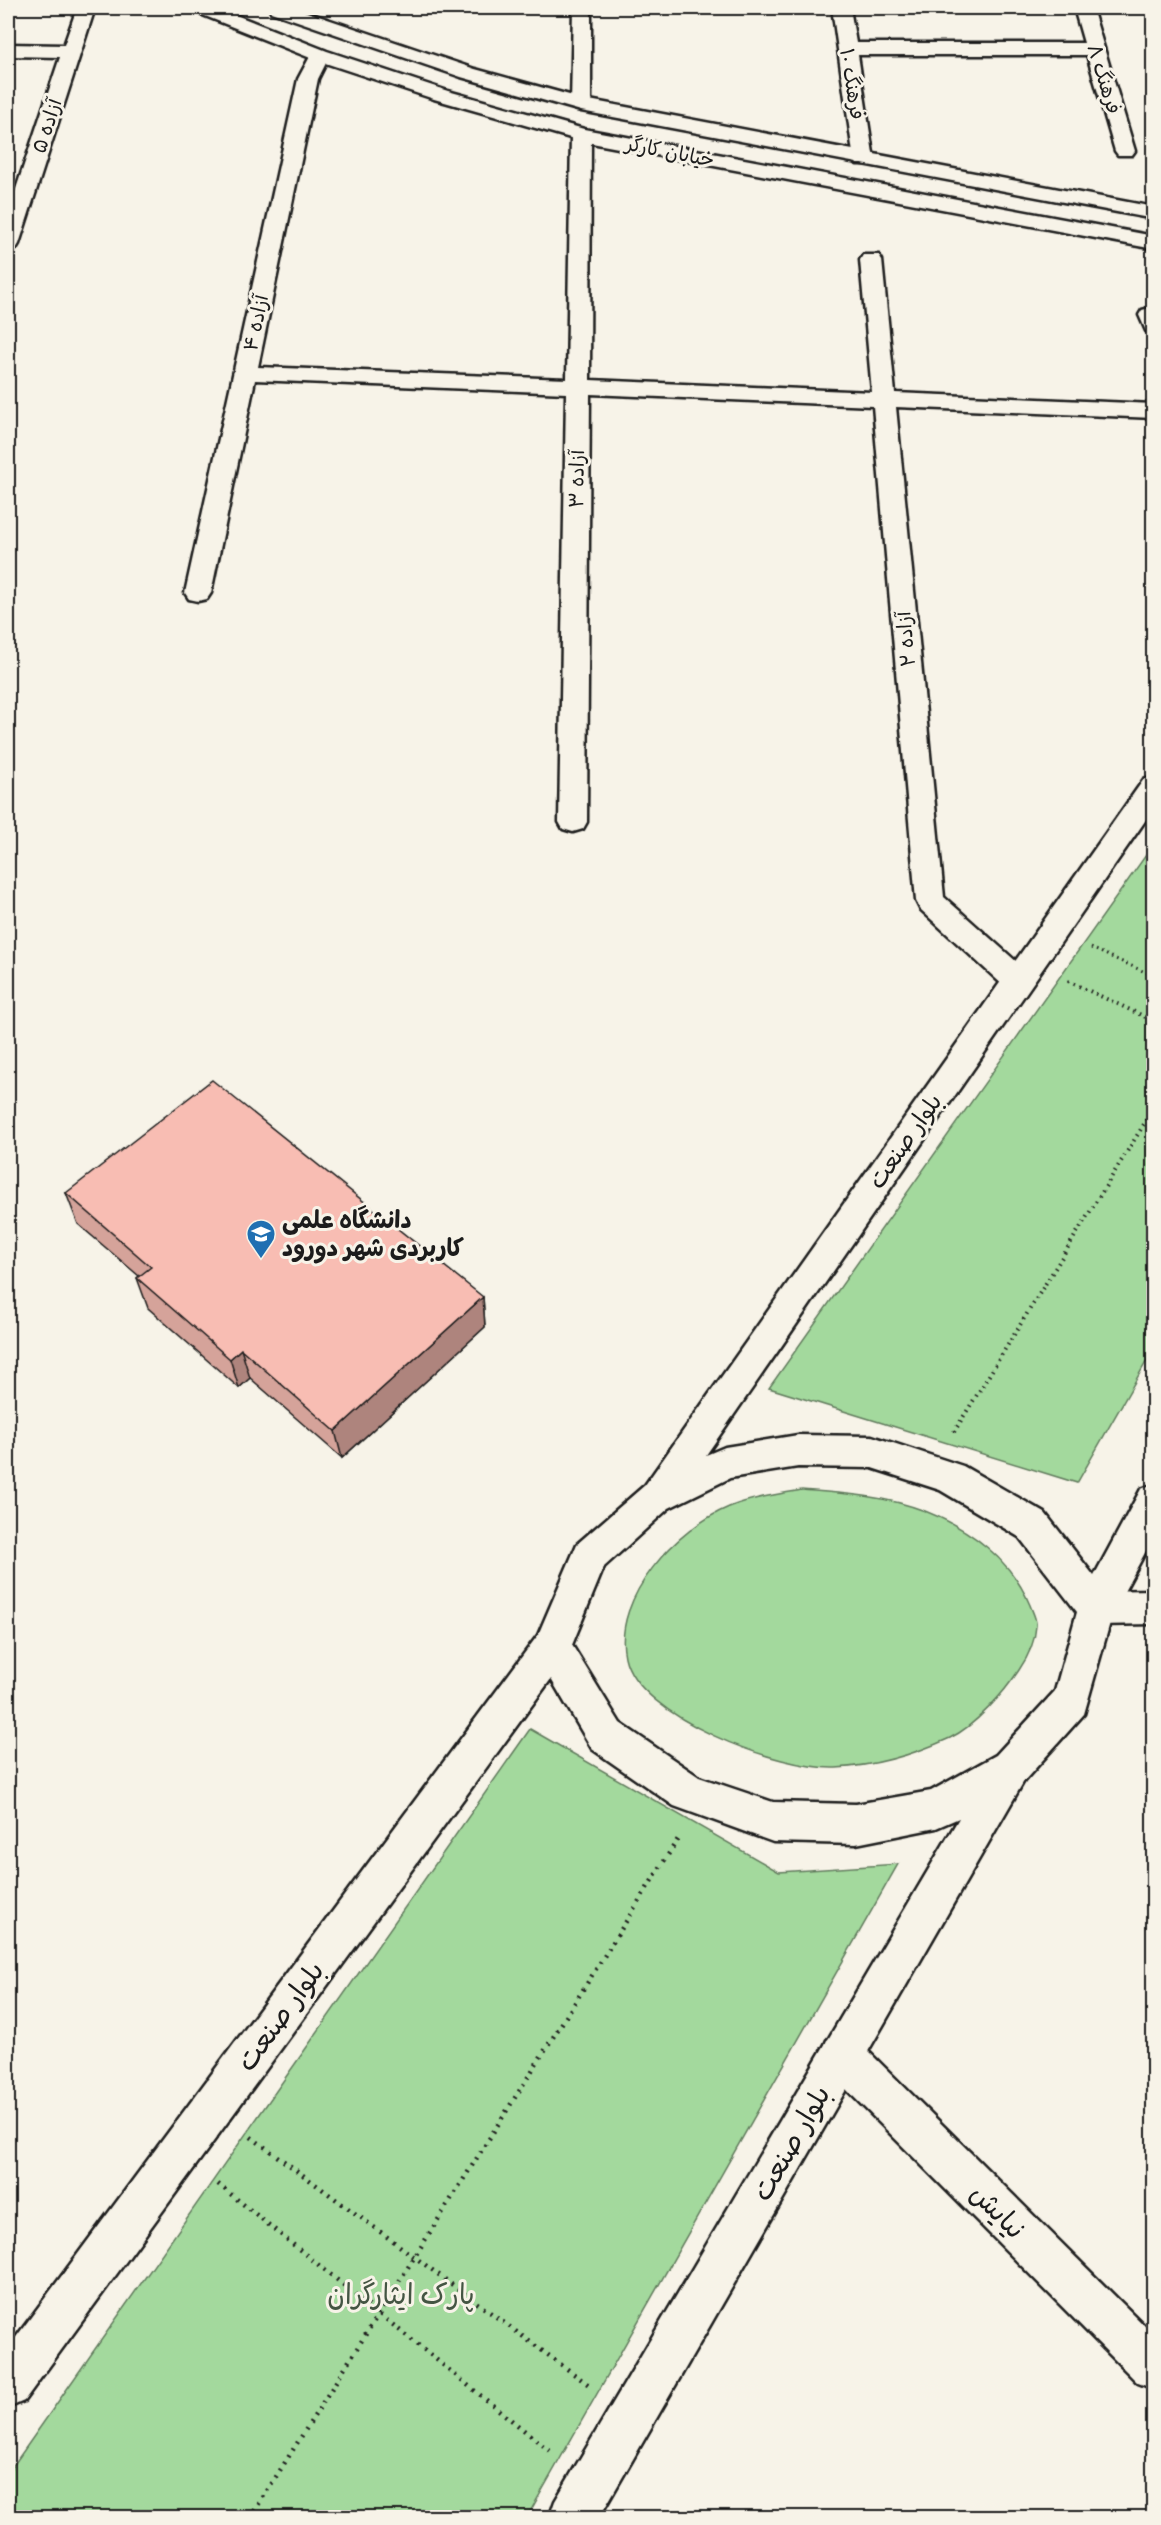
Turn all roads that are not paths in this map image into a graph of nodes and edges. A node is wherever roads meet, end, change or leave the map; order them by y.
1 (86, 8) edge
2 (202, 8) edge
3 (278, 8) edge
4 (582, 8) edge
5 (841, 8) edge
6 (1083, 8) edge
7 (351, 34) junction
8 (847, 49) junction
9 (1095, 49) junction
10 (8, 50) edge
11 (71, 51) junction
12 (320, 55) junction
13 (581, 105) junction
14 (581, 135) junction
15 (1125, 151) dead end
16 (864, 160) junction
17 (850, 186) junction
18 (1154, 213) edge
19 (1154, 243) edge
20 (8, 244) edge
21 (871, 260) dead end
22 (245, 373) junction
23 (578, 387) junction
24 (884, 399) junction
25 (1154, 411) edge
26 (198, 592) dead end
27 (1154, 786) edge
28 (573, 822) dead end
29 (1024, 972) junction
30 (656, 1497) junction
31 (1154, 1500) edge
32 (1154, 1607) edge
33 (1096, 1608) junction
34 (552, 1647) junction
35 (1010, 1768) junction
36 (843, 2055) junction
37 (1154, 2367) edge
38 (8, 2385) edge
39 (582, 2501) edge

1 - 11 street, آزاده ۵
2 - 12 street, خیابان کارگر
3 - 7 street, خیابان کارگر
4 - 13 street
5 - 8 street, فرهنگ ۱۰
6 - 9 street, فرهنگ ۸
7 - 12 street
7 - 13 street, خیابان کارگر
8 - 9 street
8 - 16 street, فرهنگ ۱۰
9 - 15 street, فرهنگ ۸
10 - 11 street
11 - 20 street, آزاده ۵
12 - 14 street, خیابان کارگر
12 - 22 street, آزاده ۴
13 - 16 street, خیابان کارگر
14 - 17 street, خیابان کارگر
14 - 23 street, آزاده ۳
16 - 17 street
16 - 18 street, خیابان کارگر
17 - 19 street, خیابان کارگر
21 - 24 street, آزاده ۲
22 - 23 street
22 - 26 street, آزاده ۴
23 - 24 street
23 - 28 street, آزاده ۳
24 - 25 street
24 - 29 street, آزاده ۲
27 - 29 street, بلوار صنعت
29 - 30 street, بلوار صنعت
30 - 33 street
30 - 34 street, بلوار صنعت
31 - 33 street
32 - 33 street
33 - 35 street
34 - 35 street
34 - 38 street, بلوار صنعت
35 - 36 street, بلوار صنعت
36 - 37 street, نیایش
36 - 39 street, بلوار صنعت

